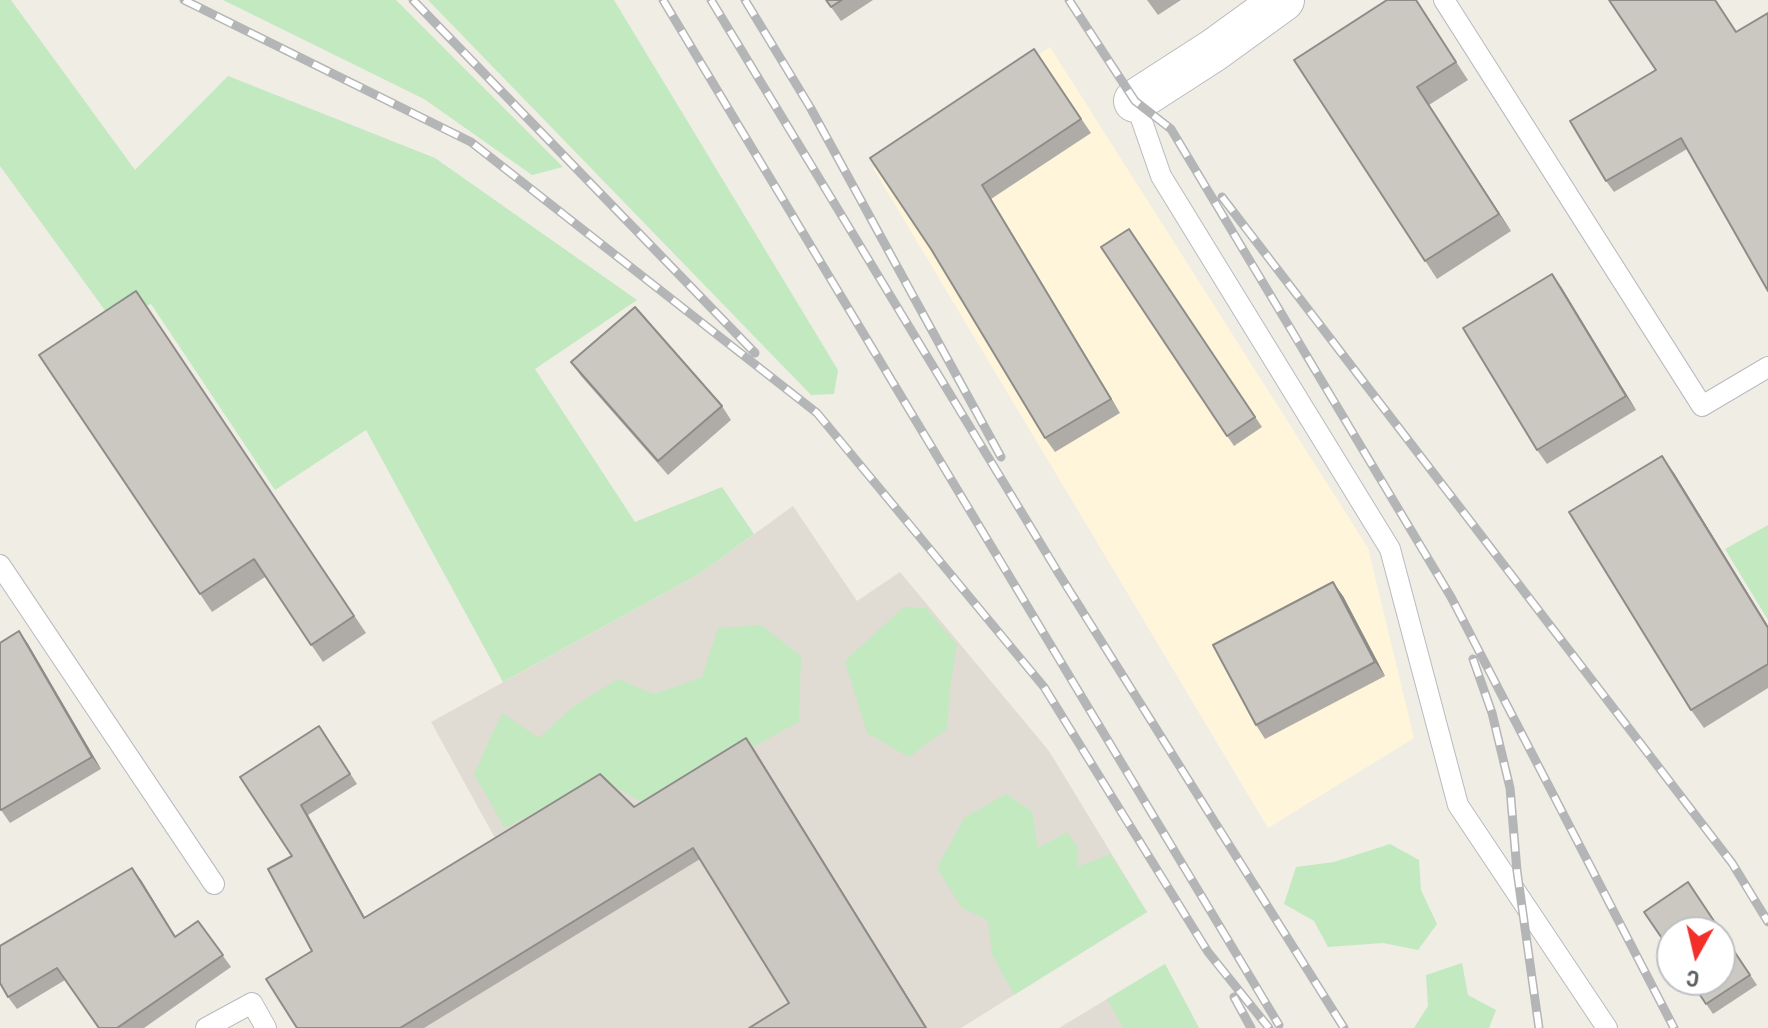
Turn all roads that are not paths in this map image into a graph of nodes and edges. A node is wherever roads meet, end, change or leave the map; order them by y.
1 (1283, 0) edge
2 (1444, 0) edge
3 (1135, 101) joint
4 (1768, 367) edge
5 (0, 565) edge
6 (214, 884) dead end
7 (206, 1028) edge
8 (266, 1028) edge
9 (1607, 1028) edge

1 - 3 street
2 - 4 lane
3 - 9 lane
5 - 6 lane
7 - 8 lane

